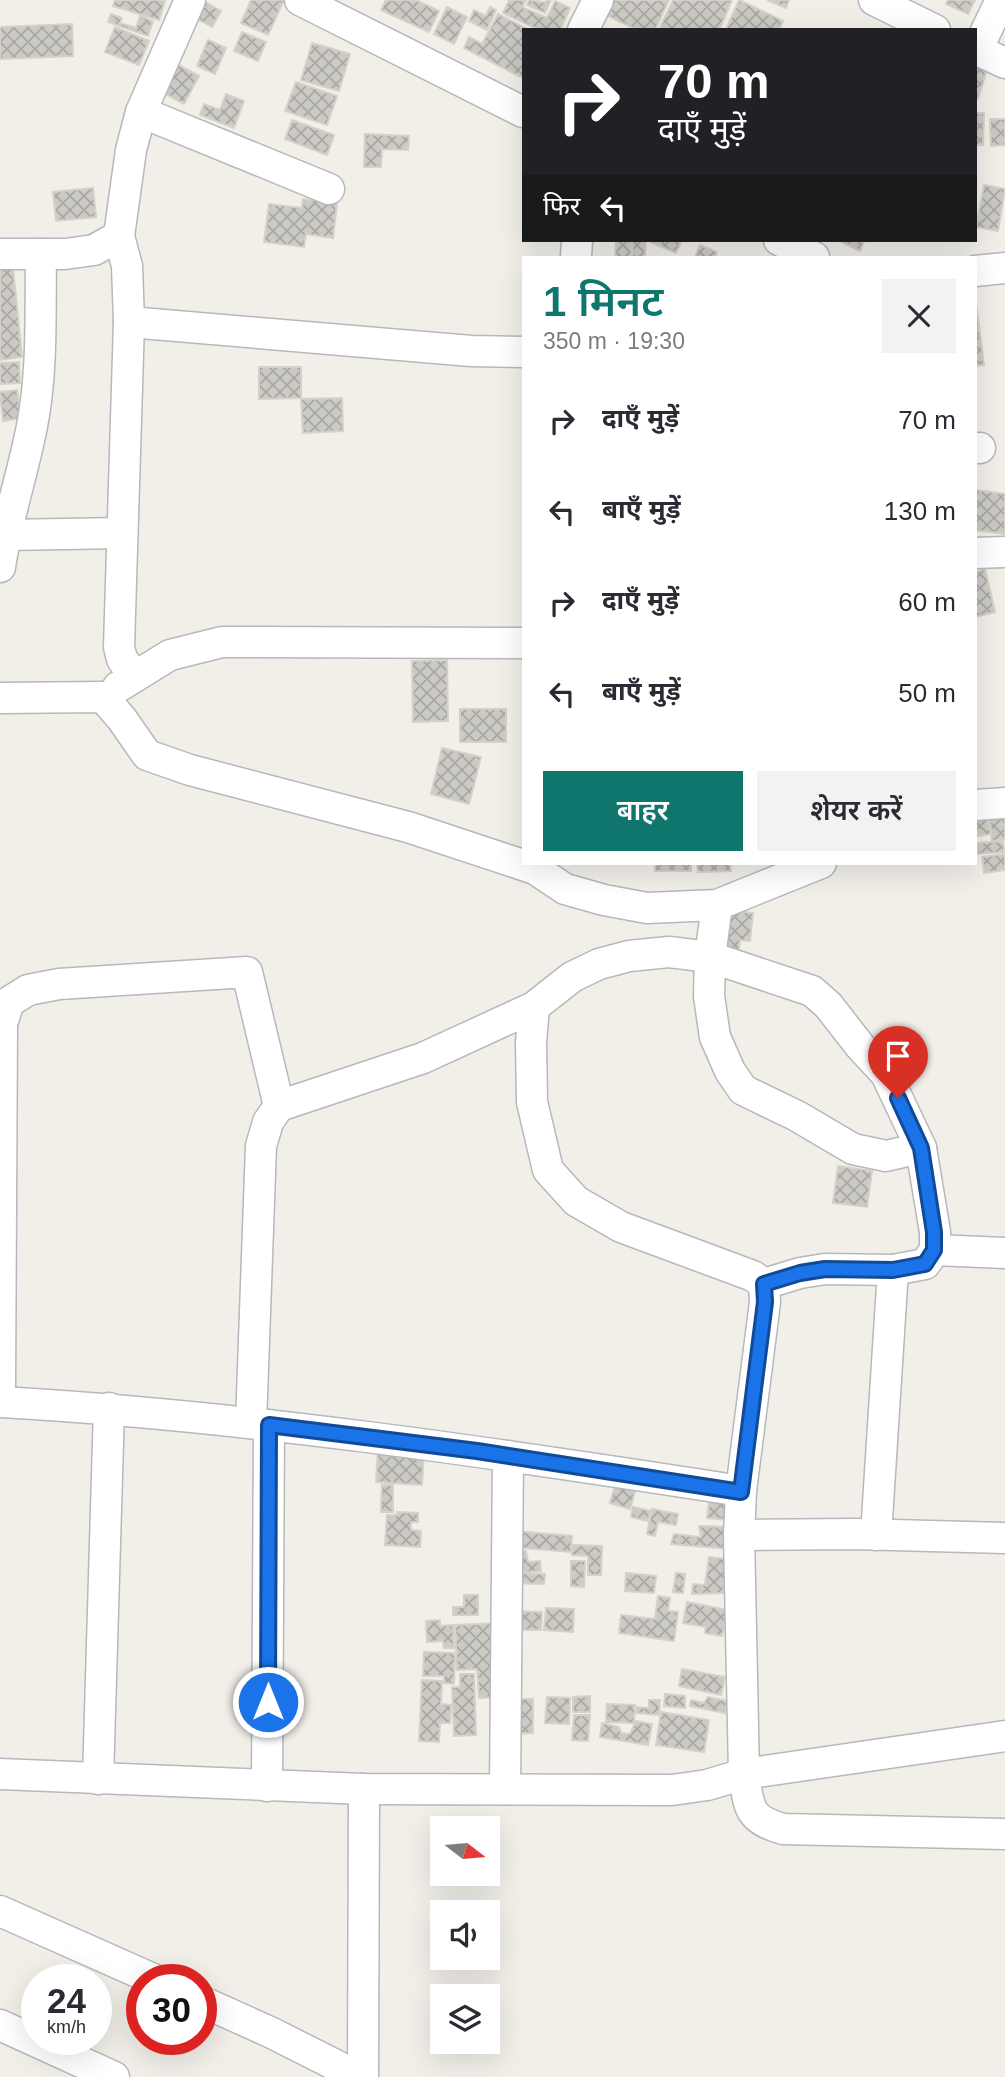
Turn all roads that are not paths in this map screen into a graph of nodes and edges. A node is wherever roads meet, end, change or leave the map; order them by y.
1 (190, 0) edge
2 (300, 0) edge
3 (598, 0) edge
4 (874, 0) edge
5 (1001, 0) edge
6 (584, 28) edge
7 (931, 28) edge
8 (977, 47) edge
9 (977, 49) edge
10 (1005, 63) edge
11 (522, 111) edge
12 (141, 112) junction
13 (329, 189) dead end
14 (120, 236) junction
15 (783, 242) edge
16 (0, 254) edge
17 (41, 254) junction
18 (812, 256) edge
19 (1005, 268) edge
20 (977, 271) edge
21 (129, 322) junction
22 (522, 352) edge
23 (122, 533) junction
24 (5, 535) junction
25 (977, 552) edge
26 (1005, 552) edge
27 (0, 567) edge
28 (522, 643) edge
29 (134, 676) junction
30 (103, 697) junction
31 (0, 698) edge
32 (1005, 803) edge
33 (977, 805) edge
34 (522, 862) edge
35 (816, 865) edge
36 (535, 866) edge
37 (717, 905) junction
38 (710, 957) junction
39 (5, 1003) edge
40 (534, 1007) junction
41 (279, 1106) junction
42 (921, 1148) junction
43 (934, 1250) junction
44 (1005, 1253) edge
45 (893, 1270) junction
46 (764, 1284) junction
47 (0, 1388) edge
48 (0, 1402) edge
49 (109, 1408) junction
50 (260, 1424) junction
51 (508, 1456) junction
52 (741, 1492) junction
53 (739, 1535) junction
54 (876, 1535) junction
55 (1005, 1538) edge
56 (1005, 1736) edge
57 (0, 1774) edge
58 (744, 1774) junction
59 (98, 1779) junction
60 (267, 1786) junction
61 (364, 1789) junction
62 (505, 1789) junction
63 (1005, 1834) edge
64 (0, 1911) edge
65 (126, 1967) edge
66 (217, 2008) edge
67 (0, 2025) edge
68 (114, 2077) edge
69 (361, 2077) edge

1 - 12 street
2 - 11 street
3 - 6 street
4 - 7 street
5 - 8 street
9 - 10 street
12 - 13 street
12 - 14 street
14 - 17 street
14 - 21 street
15 - 18 street
16 - 17 street
17 - 24 street
19 - 20 street
21 - 22 street
21 - 23 street
23 - 24 street
23 - 29 street
24 - 27 street
25 - 26 street
28 - 29 street
29 - 30 street
30 - 31 street
30 - 34 street
32 - 33 street
35 - 37 street
36 - 37 street
37 - 38 street
38 - 40 street
38 - 42 street
38 - 42 street
39 - 41 street
39 - 47 street
40 - 41 street
40 - 46 street
41 - 50 street
42 - 43 street
43 - 44 street
43 - 45 street
45 - 46 street
45 - 54 street
46 - 52 street
48 - 49 street
49 - 50 street
49 - 59 street
50 - 51 street
50 - 60 street
51 - 52 street
51 - 62 street
52 - 53 street
53 - 54 street
53 - 58 street
54 - 55 street
56 - 58 street
57 - 59 street
58 - 62 street
58 - 63 street
59 - 60 street
60 - 61 street
61 - 62 street
61 - 69 street
64 - 65 street
66 - 69 street
67 - 68 street

